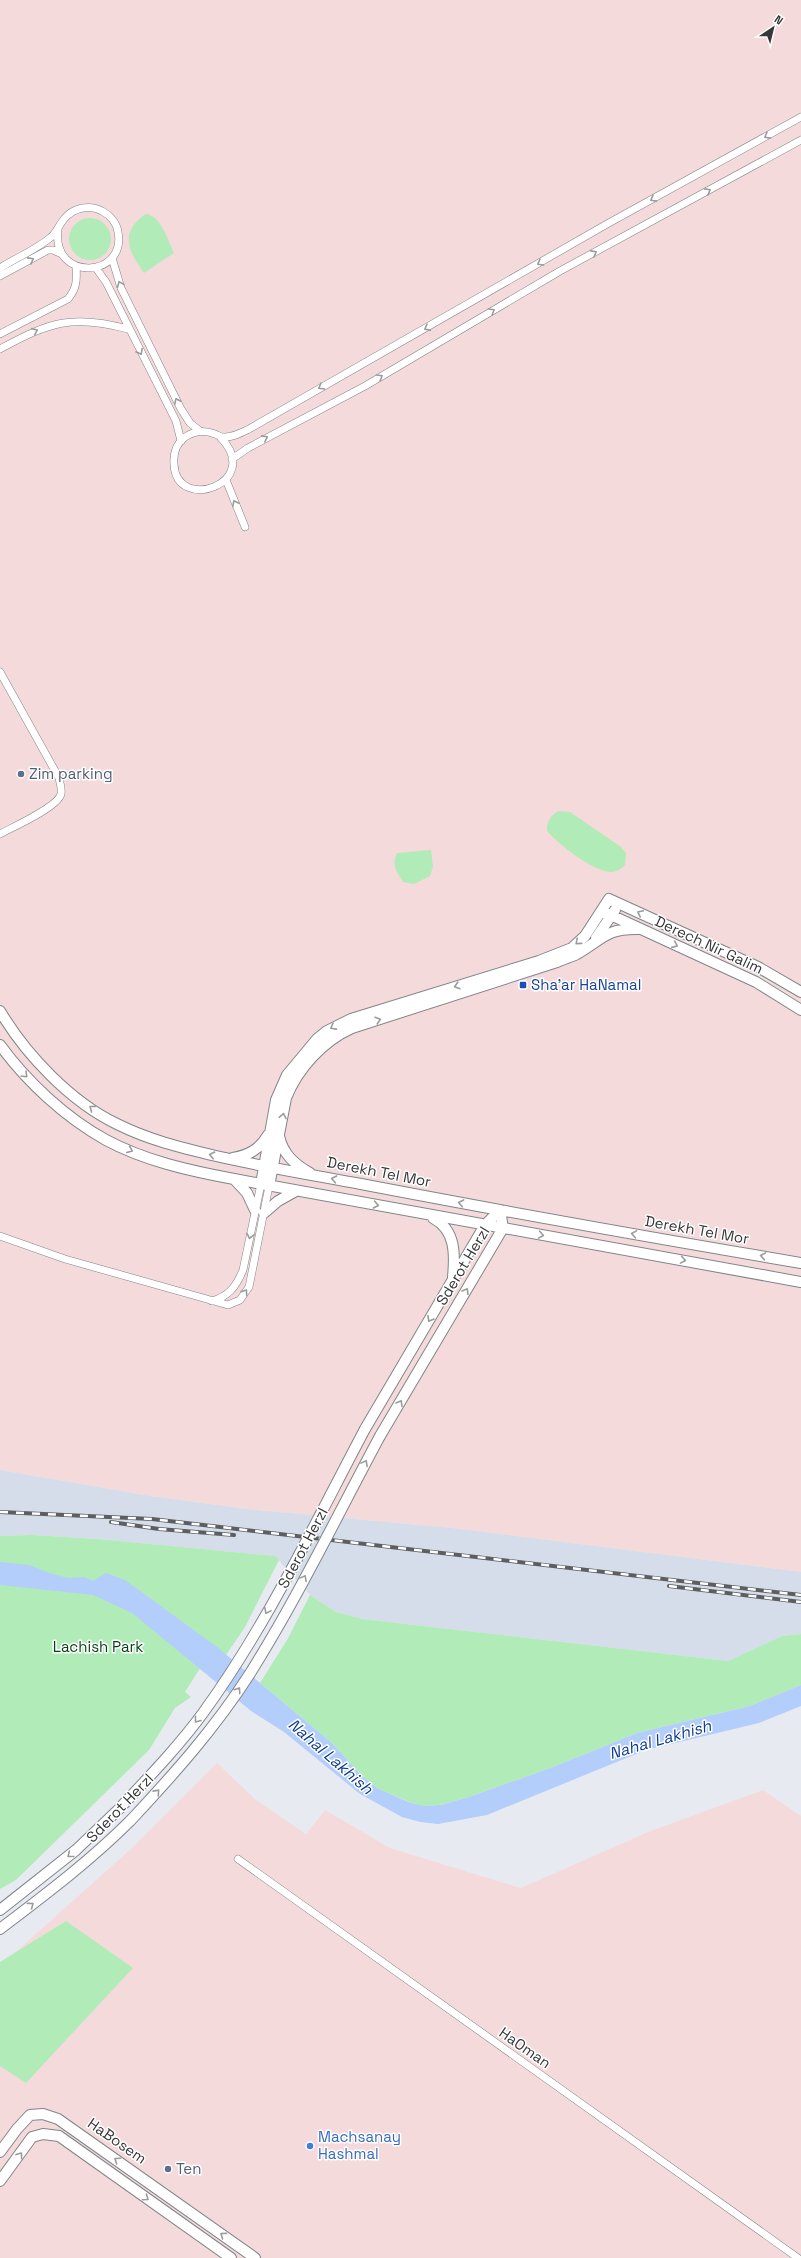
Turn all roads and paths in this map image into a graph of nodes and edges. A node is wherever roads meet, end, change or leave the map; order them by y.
1 (801, 117) edge
2 (801, 140) edge
3 (58, 231) junction
4 (62, 254) junction
5 (112, 258) junction
6 (76, 266) junction
7 (0, 268) edge
8 (96, 268) junction
9 (0, 276) edge
10 (128, 329) junction
11 (0, 334) edge
12 (0, 349) edge
13 (200, 431) junction
14 (221, 438) junction
15 (181, 440) junction
16 (232, 459) junction
17 (226, 480) junction
18 (245, 527) dead end
19 (0, 672) edge
20 (0, 834) edge
21 (619, 903) junction
22 (602, 911) junction
23 (612, 916) junction
24 (640, 929) junction
25 (592, 943) junction
26 (801, 992) edge
27 (801, 1010) edge
28 (0, 1011) edge
29 (0, 1045) edge
30 (275, 1133) junction
31 (229, 1159) junction
32 (268, 1167) junction
33 (315, 1176) junction
34 (234, 1179) junction
35 (265, 1185) junction
36 (296, 1191) junction
37 (500, 1210) junction
38 (260, 1211) junction
39 (426, 1215) junction
40 (485, 1225) junction
41 (503, 1228) junction
42 (0, 1236) edge
43 (801, 1263) edge
44 (453, 1279) junction
45 (801, 1282) edge
46 (211, 1301) junction
47 (238, 1859) dead end
48 (0, 1910) edge
49 (0, 1929) edge
50 (0, 2152) edge
51 (0, 2182) edge
52 (231, 2258) edge
53 (255, 2258) edge
54 (798, 2258) edge

1 -> 14 street
16 -> 2 street
3 - 4 street
3 - 5 street
3 - 7 street
4 - 6 street
9 -> 4 street
5 - 8 street
13 -> 5 street
6 - 8 street
6 - 11 street
8 - 10 street
12 -> 10 street
10 -> 15 street
13 - 14 street
13 - 15 street
14 - 16 street
15 - 17 street
16 - 17 street
18 -> 17 street
19 - 20 street
21 - 22 street, Derech Nir Galim
21 - 23 street
26 -> 21 street, Derech Nir Galim
22 - 23 street, Derech Nir Galim
22 -> 30 street
23 - 24 street, Derech Nir Galim
23 - 25 street
24 - 25 street
24 -> 27 street, Derech Nir Galim
30 -> 25 street
31 -> 28 street, Derekh Tel Mor
29 -> 34 street
30 - 31 street
30 - 32 street
30 - 33 street
31 - 32 street, Derekh Tel Mor
32 - 33 street, Derekh Tel Mor
32 - 35 street
37 -> 33 street, Derekh Tel Mor
34 - 35 street
34 - 38 street
35 - 36 street
35 - 38 street
36 - 38 street
36 -> 39 street
37 - 40 street, Sderot Herzl
37 - 41 street, Sderot Herzl
43 -> 37 street, Derekh Tel Mor
38 -> 46 street
46 -> 38 street
39 - 40 street
39 - 44 street
40 - 41 street
40 - 44 street, Sderot Herzl
41 -> 45 street
49 -> 41 street, Sderot Herzl, bridge
42 - 46 street
44 -> 48 street, Sderot Herzl, bridge
47 - 54 street, HaOman
53 -> 50 street, HaBosem
51 -> 52 street, HaBosem

